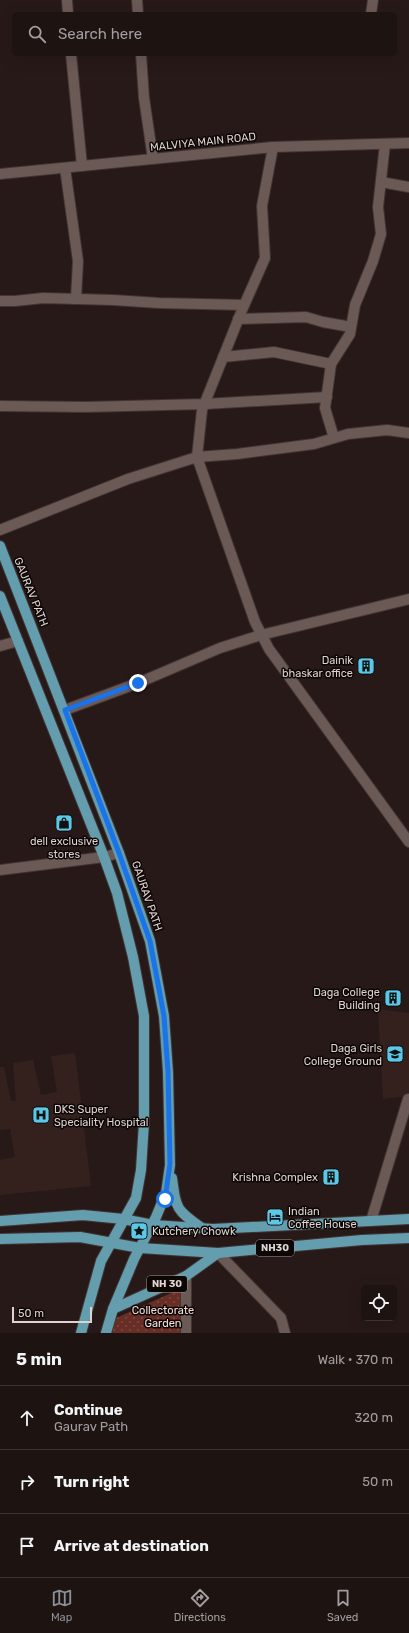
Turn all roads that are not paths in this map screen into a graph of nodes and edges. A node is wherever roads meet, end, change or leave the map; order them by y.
1 (67, 0) edge
2 (137, 0) edge
3 (373, 0) edge
4 (68, 12) edge
5 (138, 12) edge
6 (370, 12) edge
7 (71, 56) edge
8 (141, 56) edge
9 (409, 143) edge
10 (385, 144) junction
11 (274, 147) junction
12 (153, 159) junction
13 (82, 166) junction
14 (65, 168) junction
15 (0, 174) edge
16 (381, 182) junction
17 (409, 187) edge
18 (76, 299) junction
19 (0, 301) edge
20 (244, 305) junction
21 (238, 320) junction
22 (352, 327) junction
23 (223, 357) junction
24 (331, 364) junction
25 (327, 397) junction
26 (205, 404) junction
27 (0, 406) edge
28 (409, 433) edge
29 (334, 438) junction
30 (197, 457) junction
31 (0, 530) edge
32 (0, 546) edge
33 (0, 596) edge
34 (409, 599) edge
35 (261, 635) junction
36 (18, 641) junction
37 (0, 646) edge
38 (65, 710) junction
39 (409, 842) edge
40 (119, 853) junction
41 (104, 857) junction
42 (0, 870) edge
43 (408, 1099) edge
44 (170, 1164) junction
45 (123, 1219) junction
46 (409, 1219) edge
47 (0, 1221) edge
48 (371, 1221) junction
49 (152, 1225) junction
50 (202, 1228) junction
51 (409, 1238) edge
52 (0, 1239) edge
53 (111, 1242) junction
54 (140, 1248) junction
55 (218, 1253) junction
56 (186, 1276) junction
57 (113, 1309) junction
58 (81, 1333) edge
59 (106, 1333) edge
60 (186, 1333) edge
61 (285, 1333) edge

1 - 4 street
2 - 5 street
3 - 6 street
7 - 13 street
8 - 12 street
9 - 10 street, MALVIYA MAIN ROAD
10 - 11 street, MALVIYA MAIN ROAD
10 - 16 street
11 - 12 street, MALVIYA MAIN ROAD
11 - 20 street
12 - 13 street, MALVIYA MAIN ROAD
13 - 14 street, MALVIYA MAIN ROAD
14 - 15 street, MALVIYA MAIN ROAD
14 - 18 street
16 - 17 street
16 - 22 street
18 - 19 street
18 - 20 street
20 - 21 street
21 - 22 street
21 - 23 street
22 - 24 street
23 - 24 street
23 - 26 street
24 - 25 street
25 - 26 street
25 - 29 street
26 - 27 street
26 - 30 street
28 - 29 street
29 - 30 street
30 - 31 street
30 - 35 street
32 - 38 main road, GAURAV PATH
33 - 36 main road
34 - 35 street
35 - 38 street
35 - 39 street
36 - 37 street
36 - 41 main road
38 - 40 main road, GAURAV PATH
40 - 41 street
40 - 44 main road, GAURAV PATH
41 - 42 street
41 - 45 main road
43 - 48 street
44 - 49 main road, GAURAV PATH
44 - 50 main road
45 - 47 main road, NH30
45 - 49 main road, NH30
45 - 53 main road
46 - 48 main road, NH30
48 - 50 main road, NH30
49 - 50 main road, NH30
49 - 54 main road, GAURAV PATH
51 - 55 main road, NH30
52 - 53 main road, NH30
53 - 54 main road, NH30
53 - 58 main road
54 - 55 main road, NH30
54 - 57 main road, GAURAV PATH
55 - 56 main road, NH 30
55 - 61 street
56 - 57 main road, NH 30
56 - 60 street
57 - 59 main road, GAURAV PATH

